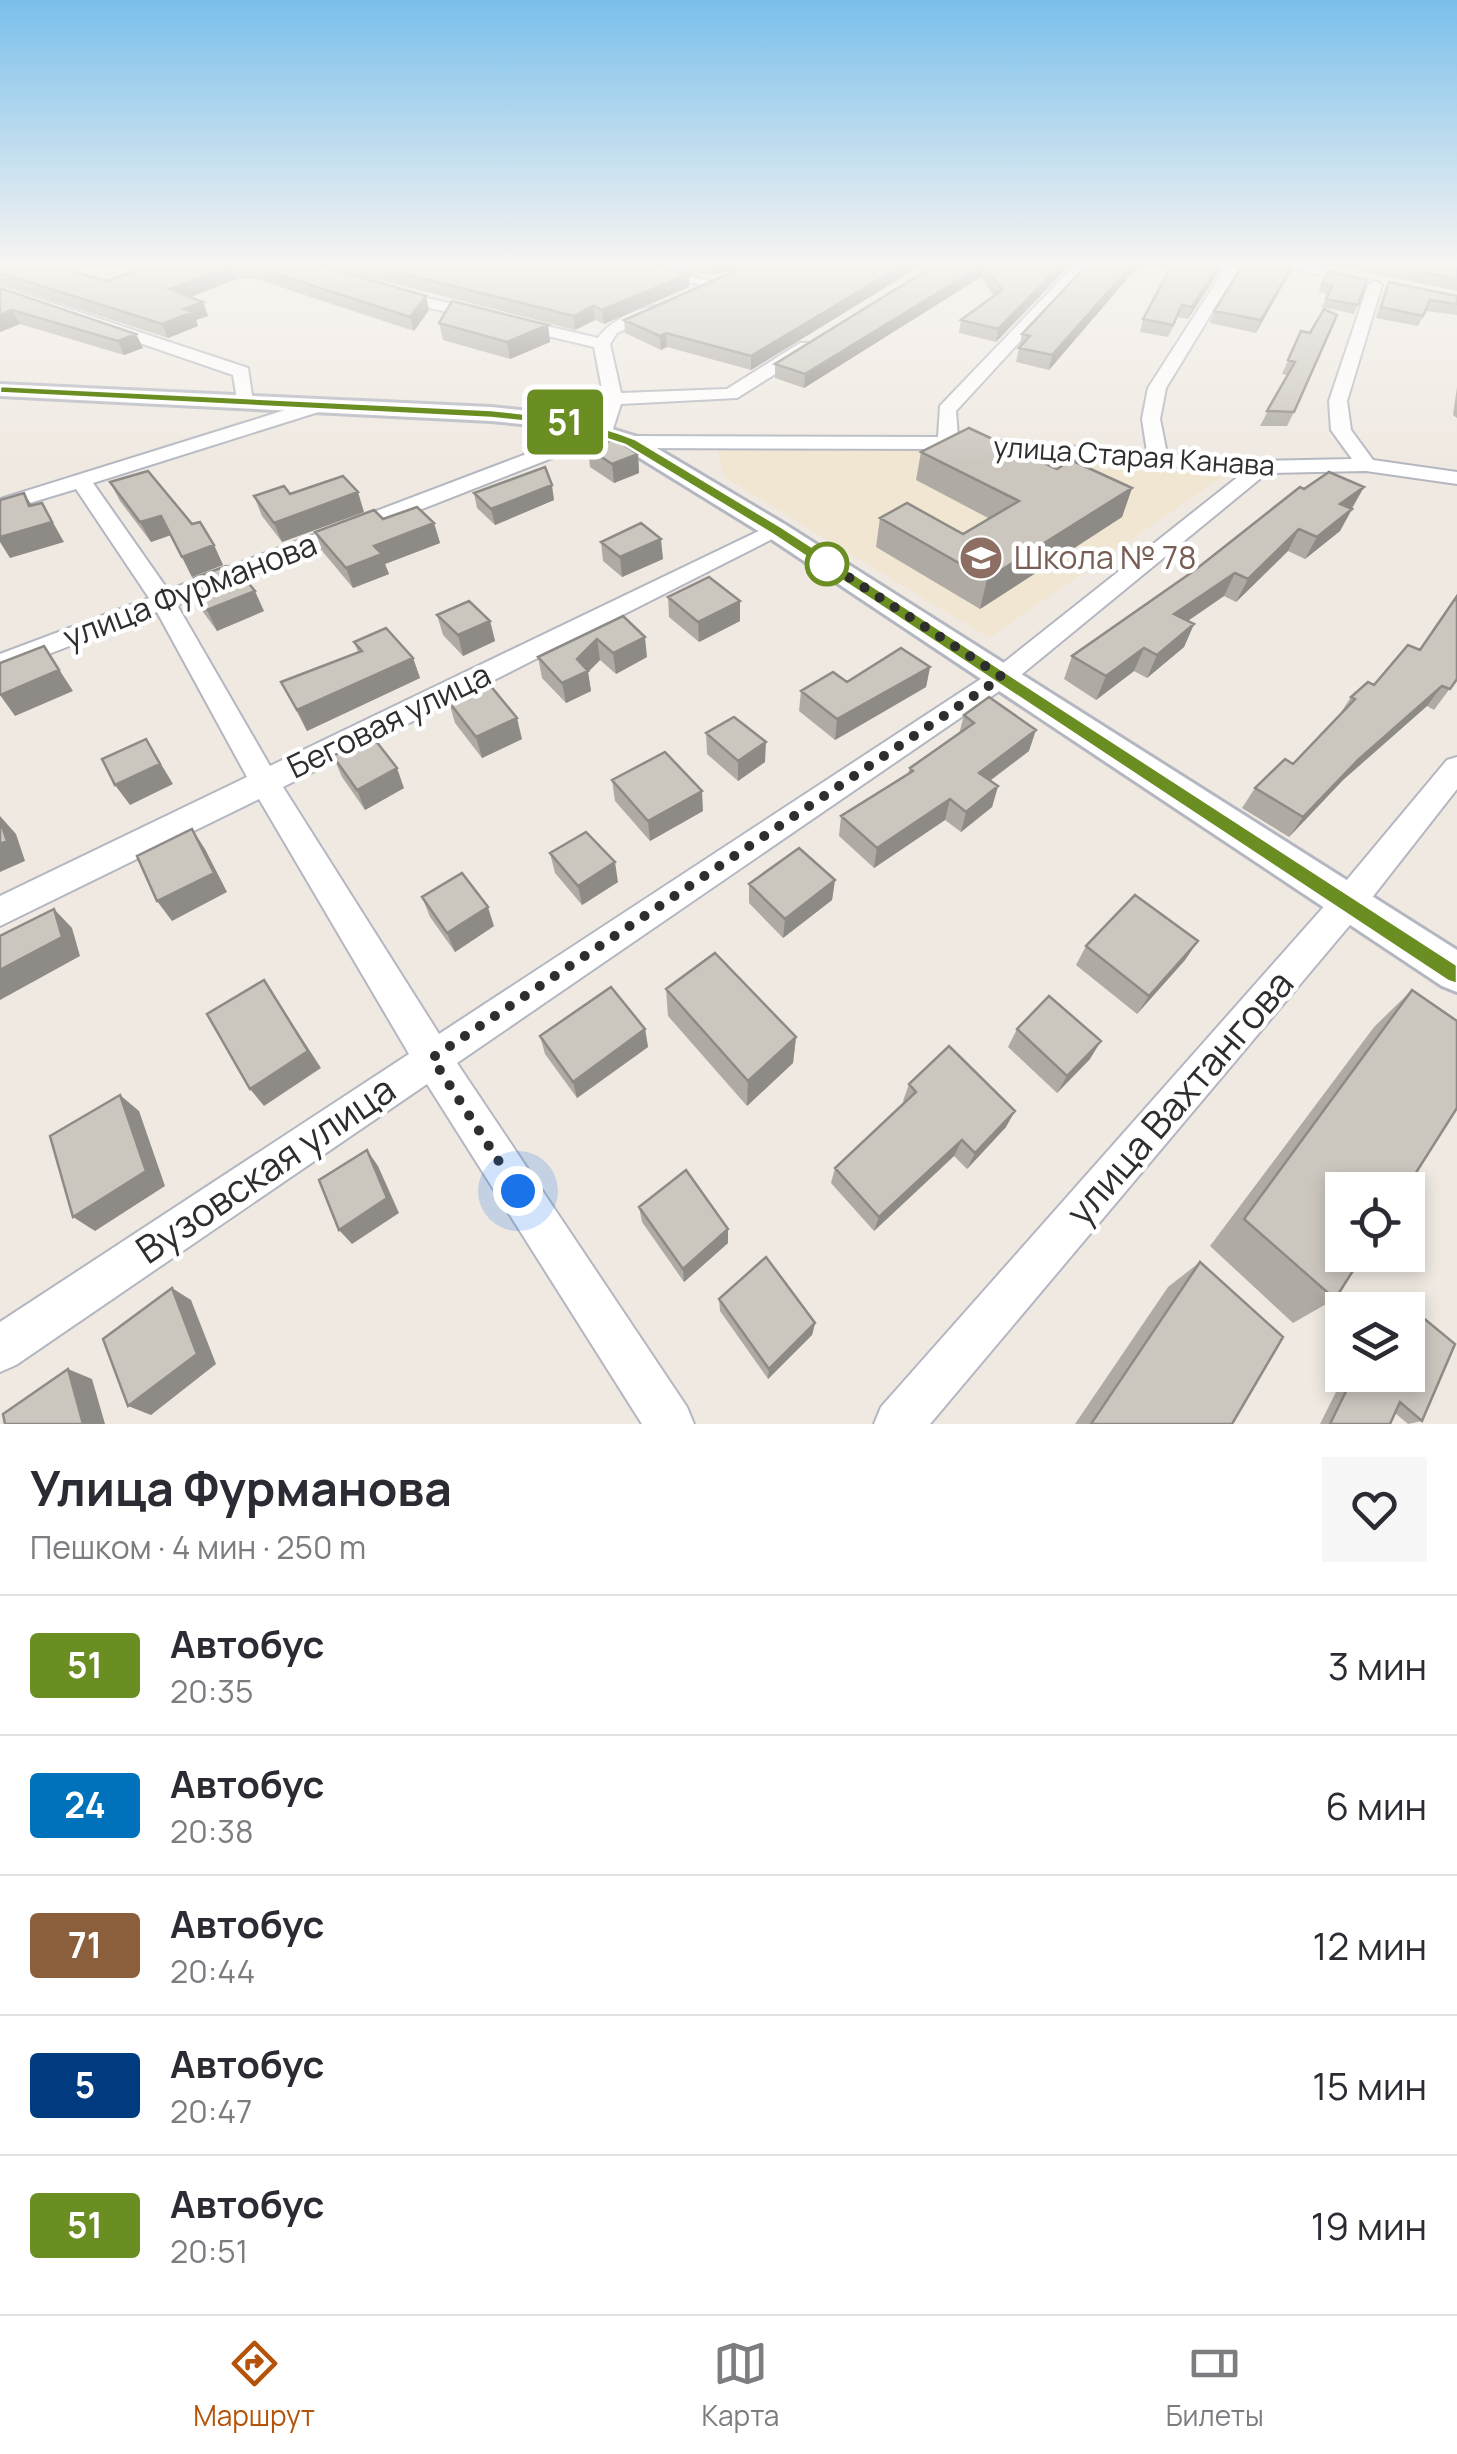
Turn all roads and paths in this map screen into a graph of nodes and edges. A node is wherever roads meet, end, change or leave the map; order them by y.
1 (122, 331) edge
2 (537, 331) edge
3 (610, 331) edge
4 (1021, 331) edge
5 (1192, 331) edge
6 (1365, 331) edge
7 (829, 333) edge
8 (602, 344) junction
9 (0, 394) edge
10 (613, 399) junction
11 (244, 402) junction
12 (318, 406) junction
13 (617, 436) junction
14 (948, 443) junction
15 (1158, 460) junction
16 (1366, 465) junction
17 (1262, 467) junction
18 (1457, 478) edge
19 (82, 481) junction
20 (0, 506) edge
21 (777, 531) junction
22 (164, 602) junction
23 (0, 664) edge
24 (1002, 677) junction
25 (1457, 768) edge
26 (264, 782) junction
27 (1348, 903) junction
28 (0, 912) edge
29 (1457, 973) edge
30 (432, 1058) junction
31 (0, 1349) edge
32 (670, 1424) edge
33 (898, 1424) edge

1 - 11 street
2 - 8 street
3 - 8 street
4 - 14 street
5 - 15 street
6 - 16 street
7 - 10 street
8 - 10 street
9 - 11 street, улица Старая Канава
10 - 13 street
11 - 12 street, улица Старая Канава
12 - 13 street, улица Старая Канава
12 - 19 street
13 - 14 street, улица Старая Канава
13 - 21 street
13 - 22 street, улица Фурманова
14 - 15 street, улица Старая Канава
15 - 17 street, улица Старая Канава
16 - 17 street, улица Старая Канава
16 - 18 street, улица Старая Канава
17 - 24 street, Вузовская улица
19 - 20 street
19 - 22 street
21 - 24 street
21 - 26 street, Беговая улица
22 - 23 street, улица Фурманова
22 - 26 street
24 - 27 street
24 - 30 street, Вузовская улица
25 - 27 street, улица Вахтангова
26 - 28 street, Беговая улица
26 - 30 street
27 - 29 street
27 - 33 street, улица Вахтангова
30 - 31 street, Вузовская улица
30 - 32 street

